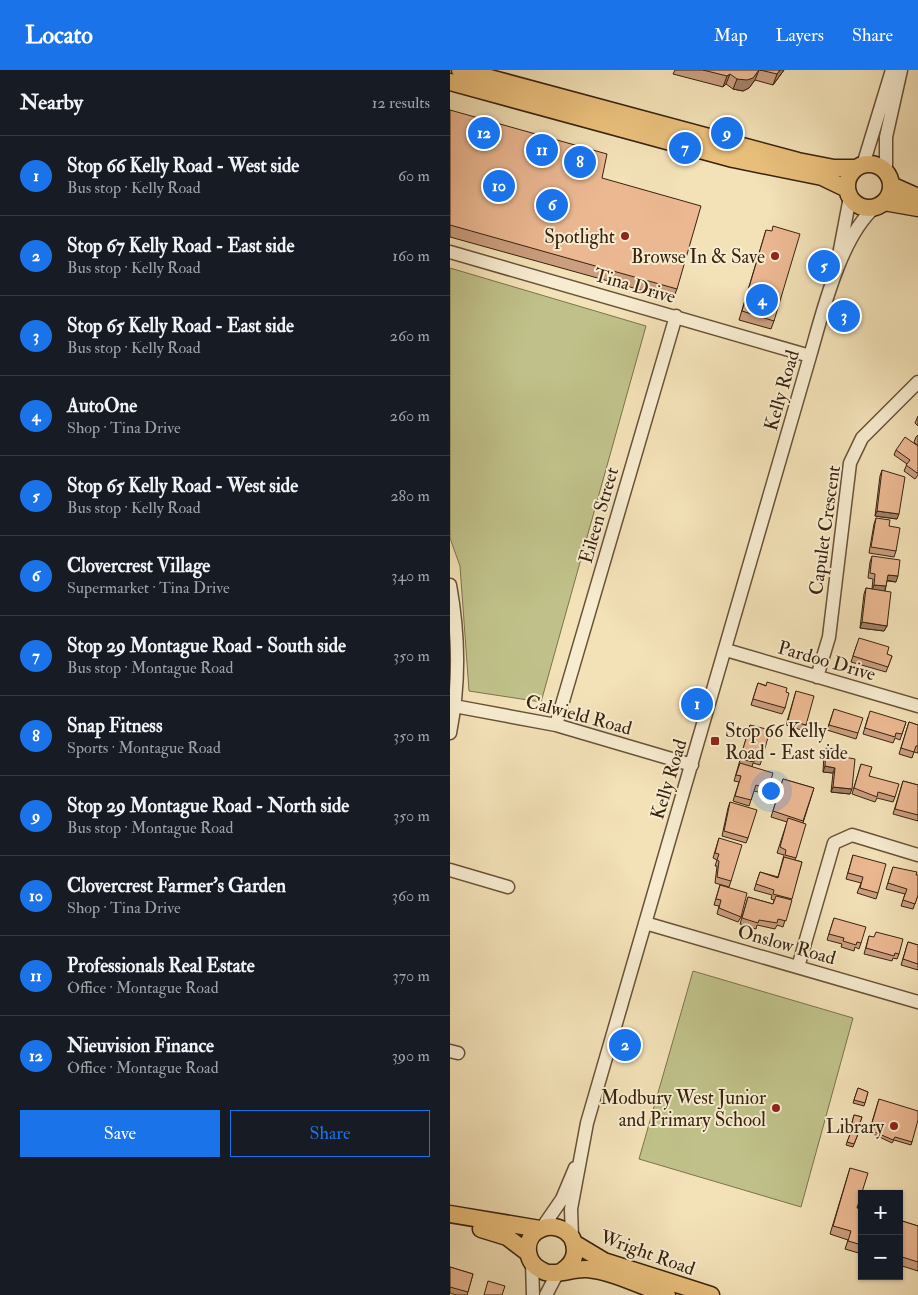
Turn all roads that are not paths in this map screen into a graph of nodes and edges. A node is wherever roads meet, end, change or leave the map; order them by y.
1 (460, 70) edge
2 (892, 70) edge
3 (900, 70) edge
4 (450, 82) edge
5 (859, 166) junction
6 (889, 178) junction
7 (849, 193) junction
8 (918, 197) edge
9 (879, 205) junction
10 (918, 208) edge
11 (450, 252) edge
12 (838, 266) junction
13 (676, 316) junction
14 (810, 356) junction
15 (918, 382) edge
16 (450, 585) edge
17 (726, 650) junction
18 (817, 677) junction
19 (454, 706) junction
20 (918, 706) edge
21 (556, 725) junction
22 (450, 733) edge
23 (692, 765) junction
24 (918, 855) edge
25 (450, 870) edge
26 (508, 887) dead end
27 (645, 923) junction
28 (798, 967) junction
29 (918, 1002) edge
30 (580, 1159) junction
31 (453, 1215) edge
32 (541, 1228) junction
33 (573, 1240) junction
34 (530, 1258) junction
35 (560, 1271) junction
36 (533, 1295) edge
37 (546, 1295) edge
38 (667, 1295) edge
39 (710, 1295) edge

1 - 5 main road
2 - 5 street
3 - 6 street
4 - 7 main road
5 - 6 main road
5 - 7 main road
6 - 8 main road
6 - 9 main road
7 - 9 main road
7 - 12 street, Kelly Road
9 - 10 main road
9 - 12 street, Kelly Road
11 - 13 street, Tina Drive
12 - 14 street, Kelly Road
13 - 14 street, Tina Drive
13 - 21 street, Eileen Street
14 - 17 street, Kelly Road
15 - 18 street, Capulet Crescent
16 - 19 street
17 - 18 street, Pardoo Drive
17 - 23 street, Kelly Road
18 - 20 street, Pardoo Drive
19 - 21 street, Calwield Road
19 - 22 street
21 - 23 street, Calwield Road
23 - 27 street, Kelly Road
24 - 28 street
25 - 26 street
27 - 28 street, Onslow Road
27 - 30 street, Kelly Road
28 - 29 street, Onslow Road
30 - 32 street, Kelly Road
30 - 33 street, Kelly Road
31 - 32 main road
31 - 34 main road
32 - 33 main road
32 - 34 main road
33 - 35 main road
33 - 39 main road, Wright Road
34 - 35 main road
34 - 36 street
35 - 37 street
35 - 38 main road, Wright Road

